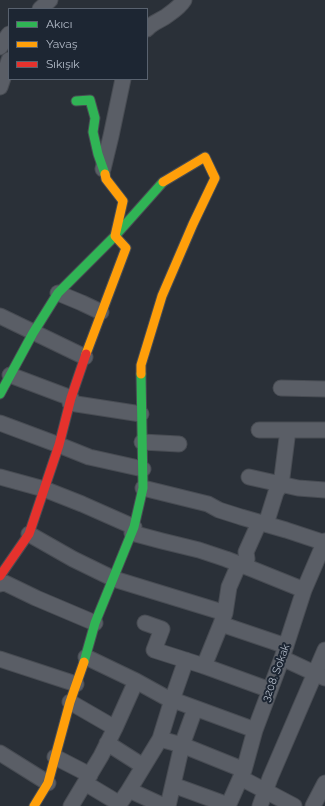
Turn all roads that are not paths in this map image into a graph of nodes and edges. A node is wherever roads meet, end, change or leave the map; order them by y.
1 (50, 0) edge
2 (184, 0) edge
3 (41, 8) edge
4 (148, 28) edge
5 (8, 35) edge
6 (0, 47) edge
7 (8, 63) edge
8 (123, 80) edge
9 (0, 87) edge
10 (76, 101) dead end
11 (103, 169) junction
12 (115, 236) junction
13 (58, 293) junction
14 (101, 312) junction
15 (0, 316) edge
16 (33, 332) junction
17 (85, 357) junction
18 (10, 374) junction
19 (281, 388) dead end
20 (325, 389) edge
21 (0, 394) edge
22 (71, 401) junction
23 (141, 414) junction
24 (0, 423) edge
25 (259, 430) dead end
26 (288, 430) junction
27 (325, 430) edge
28 (142, 442) junction
29 (179, 444) dead end
30 (59, 445) junction
31 (143, 469) junction
32 (0, 477) edge
33 (248, 477) dead end
34 (281, 485) junction
35 (143, 488) junction
36 (44, 489) junction
37 (325, 490) edge
38 (262, 524) junction
39 (133, 530) junction
40 (29, 534) junction
41 (325, 542) edge
42 (242, 565) junction
43 (0, 576) edge
44 (114, 579) junction
45 (0, 584) edge
46 (304, 590) junction
47 (223, 618) junction
48 (95, 623) junction
49 (146, 623) dead end
50 (325, 650) edge
51 (284, 652) junction
52 (86, 657) junction
53 (0, 659) edge
54 (186, 660) junction
55 (204, 666) junction
56 (320, 676) edge
57 (136, 681) junction
58 (76, 684) junction
59 (270, 690) junction
60 (172, 700) junction
61 (70, 702) junction
62 (195, 709) junction
63 (115, 728) junction
64 (255, 730) junction
65 (160, 739) junction
66 (107, 743) junction
67 (182, 745) junction
68 (0, 753) edge
69 (55, 757) junction
70 (144, 766) junction
71 (242, 774) junction
72 (88, 779) junction
73 (48, 783) junction
74 (325, 783) edge
75 (173, 785) junction
76 (129, 790) junction
77 (266, 791) junction
78 (119, 805) edge
79 (34, 806) edge
80 (71, 806) edge
81 (164, 806) edge
82 (168, 806) edge
83 (228, 806) edge
84 (260, 806) edge
85 (294, 806) edge
86 (313, 806) edge

1 - 3 street
2 - 4 street
5 - 6 street
7 - 9 street
8 - 11 street
10 - 11 street
11 - 12 street
12 - 13 street
12 - 14 street
12 - 23 street
13 - 14 street
13 - 16 street
14 - 17 street
15 - 16 street
16 - 17 street
16 - 18 street
17 - 22 street
18 - 21 street
18 - 22 street
19 - 20 street
22 - 23 street
22 - 30 street
23 - 28 street
24 - 30 street
25 - 26 street
26 - 27 street
26 - 34 street
28 - 29 street
28 - 31 street
30 - 31 street
30 - 36 street
31 - 35 street
32 - 36 street
33 - 34 street
34 - 37 street
34 - 38 street
35 - 38 street
35 - 39 street
36 - 39 street
36 - 40 street
38 - 41 street
38 - 42 street
39 - 42 street
39 - 44 street
40 - 43 street
40 - 44 street
41 - 46 street, 3208. Sokak
42 - 46 street
42 - 47 street
44 - 47 street
44 - 48 street
45 - 48 street
46 - 51 street, 3208. Sokak
47 - 51 street
47 - 55 street
48 - 52 street
49 - 54 street
50 - 56 street
51 - 56 street
51 - 59 street, 3208. Sokak
52 - 57 street
52 - 58 street
53 - 58 street
54 - 55 street
54 - 60 street
55 - 59 street
56 - 77 street
57 - 60 street
57 - 63 street
58 - 61 street
59 - 64 street, 3208. Sokak
60 - 62 street
60 - 65 street
61 - 63 street
61 - 69 street
62 - 64 street
62 - 67 street
63 - 66 street
64 - 71 street, 3208. Sokak
65 - 67 street
65 - 70 street
66 - 70 street
66 - 72 street
67 - 71 street
67 - 75 street
68 - 73 street
69 - 72 street
69 - 73 street
70 - 76 street
71 - 77 street
71 - 83 street, 3208. Sokak
72 - 78 street
72 - 80 street
73 - 79 street
74 - 86 street
75 - 82 street
75 - 83 street
76 - 78 street
76 - 81 street
77 - 84 street
77 - 85 street

